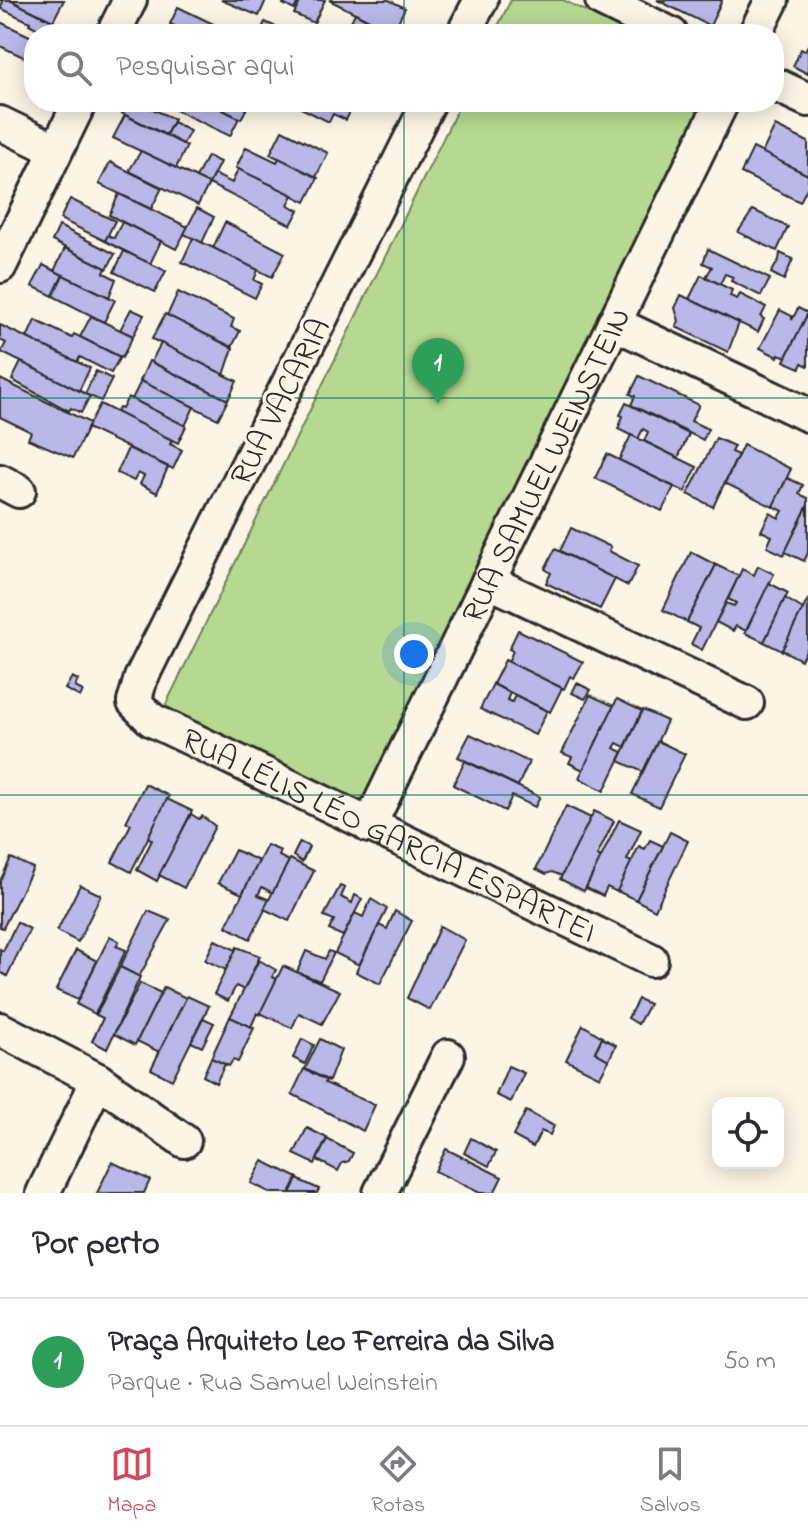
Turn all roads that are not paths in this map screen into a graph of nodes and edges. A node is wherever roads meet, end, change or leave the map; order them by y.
1 (130, 0) edge
2 (481, 0) edge
3 (602, 0) edge
4 (772, 0) edge
5 (118, 24) edge
6 (468, 24) edge
7 (651, 24) edge
8 (760, 24) edge
9 (784, 89) edge
10 (808, 100) edge
11 (75, 112) edge
12 (424, 112) edge
13 (717, 112) edge
14 (0, 123) edge
15 (56, 150) junction
16 (0, 266) edge
17 (614, 323) junction
18 (808, 415) edge
19 (488, 581) junction
20 (134, 702) joint
21 (747, 703) dead end
22 (369, 826) junction
23 (651, 960) dead end
24 (0, 1029) edge
25 (448, 1056) dead end
26 (98, 1080) junction
27 (184, 1141) dead end
28 (43, 1193) edge
29 (380, 1193) edge

1 - 5 street
2 - 6 street
3 - 7 street
4 - 8 street
9 - 10 street
11 - 15 street
12 - 20 street, RUA VACARIA
13 - 17 street, RUA SAMUEL WEINSTEIN
14 - 15 street
15 - 16 street
17 - 18 street
17 - 19 street, RUA SAMUEL WEINSTEIN
19 - 21 street
19 - 22 street, RUA SAMUEL WEINSTEIN
20 - 22 street, RUA LÉLIS LÉO GARCIA ESPARTEI
22 - 23 street, RUA LÉLIS LÉO GARCIA ESPARTEI
24 - 26 street
25 - 29 street
26 - 27 street
26 - 28 street

